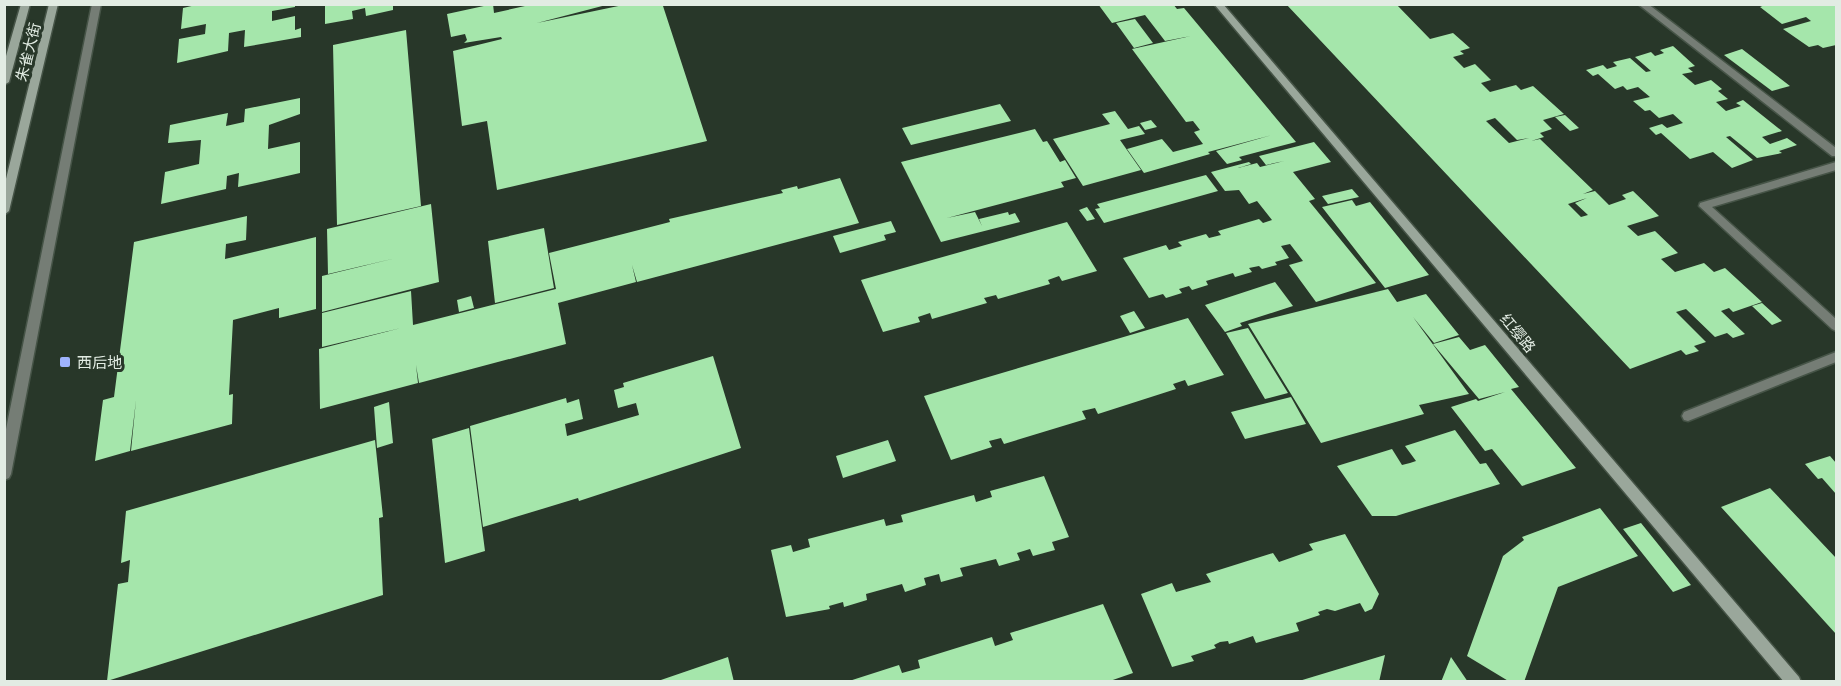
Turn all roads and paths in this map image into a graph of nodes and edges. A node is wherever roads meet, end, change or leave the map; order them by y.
1 (26, 4) edge
2 (54, 4) edge
3 (97, 4) edge
4 (1218, 4) edge
5 (1642, 4) edge
6 (4, 82) edge
7 (1836, 153) edge
8 (1836, 166) edge
9 (4, 211) edge
10 (1836, 326) edge
11 (1836, 357) edge
12 (1688, 416) dead end
13 (4, 474) edge
14 (1794, 681) edge

1 - 6 street, 朱雀大街
2 - 9 street, 朱雀大街
3 - 13 street
4 - 14 street, 红缨路
5 - 7 street
8 - 10 street
11 - 12 street

